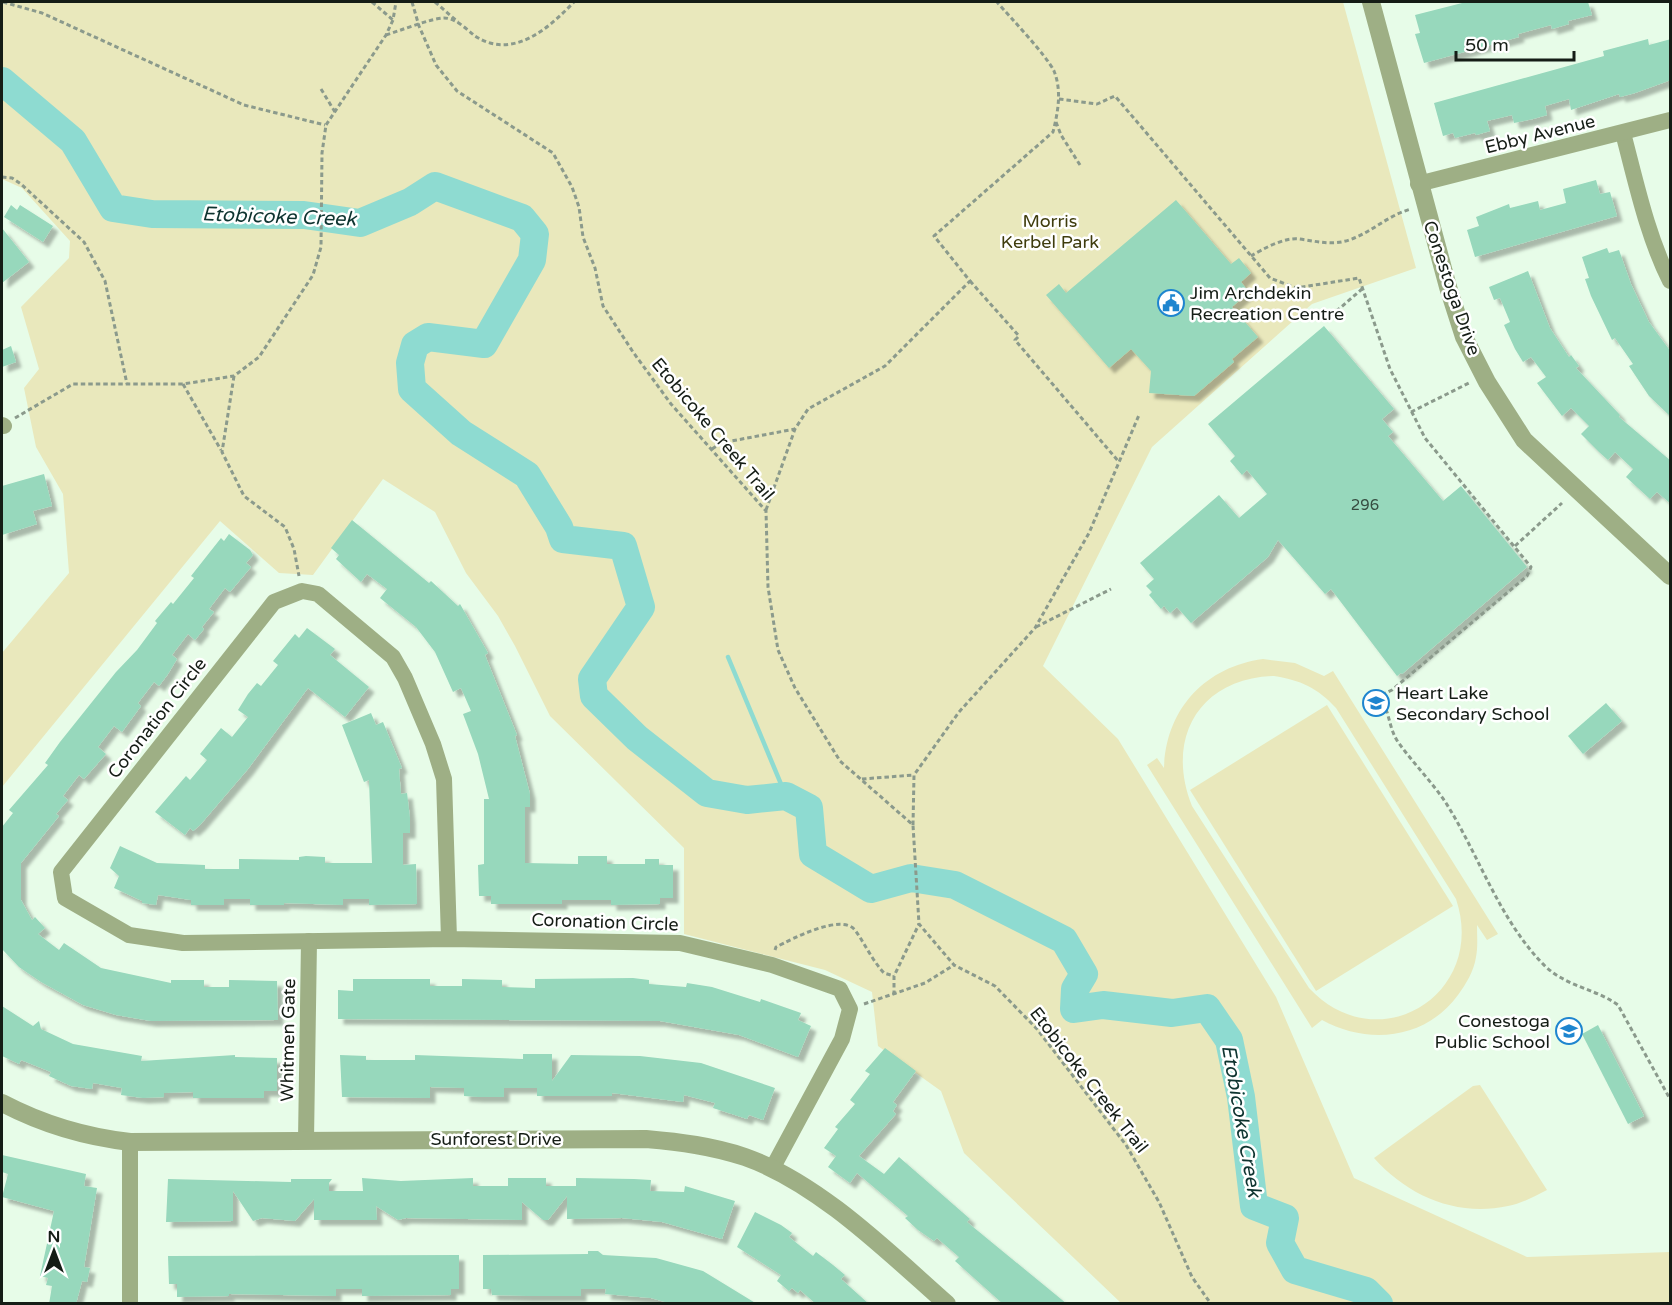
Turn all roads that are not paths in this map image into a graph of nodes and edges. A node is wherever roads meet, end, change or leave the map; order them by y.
1 (1371, 2) edge
2 (1671, 120) edge
3 (1623, 133) junction
4 (1418, 184) junction
5 (1671, 281) edge
6 (1671, 576) edge
7 (448, 939) junction
8 (309, 940) junction
9 (2, 1103) edge
10 (306, 1140) junction
11 (130, 1142) junction
12 (772, 1169) junction
13 (130, 1304) edge
14 (947, 1304) edge

1 - 4 street, Conestoga Drive
2 - 3 street, Ebby Avenue
3 - 4 street, Ebby Avenue
3 - 5 street
4 - 6 street, Conestoga Drive
7 - 8 street, Coronation Circle
7 - 8 street, Coronation Circle
7 - 12 street, Coronation Circle
8 - 10 street, Whitmen Gate
9 - 11 street, Sunforest Drive
10 - 11 street, Sunforest Drive
10 - 12 street, Sunforest Drive
11 - 13 street
12 - 14 street, Sunforest Drive

